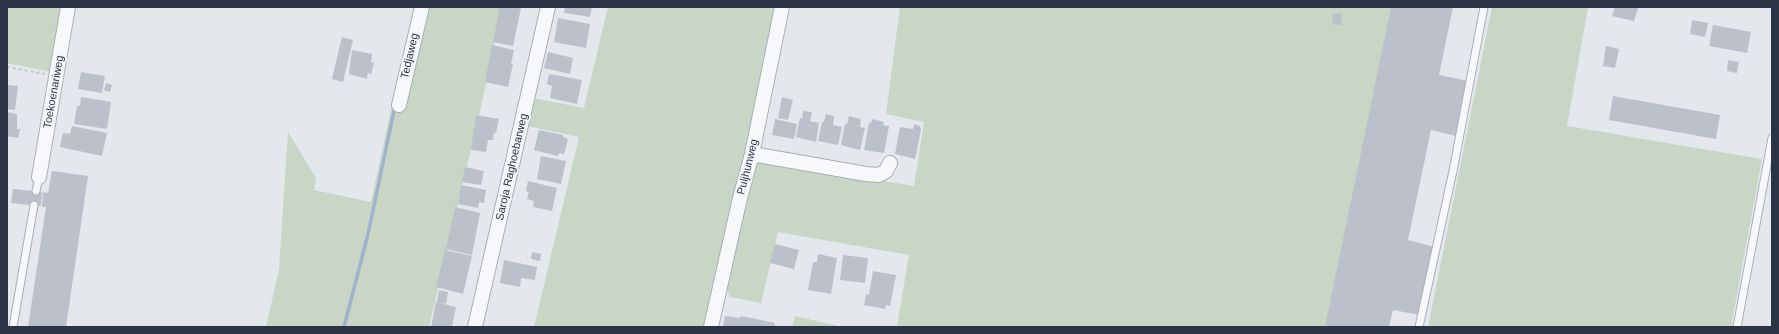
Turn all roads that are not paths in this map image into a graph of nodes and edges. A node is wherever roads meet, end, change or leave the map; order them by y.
1 (68, 7) edge
2 (422, 7) edge
3 (548, 7) edge
4 (782, 7) edge
5 (1484, 7) edge
6 (399, 105) dead end
7 (1772, 138) edge
8 (752, 154) junction
9 (890, 163) dead end
10 (39, 177) joint
11 (36, 191) dead end
12 (34, 205) dead end
13 (13, 327) edge
14 (475, 327) edge
15 (711, 327) edge
16 (1419, 327) edge
17 (1737, 327) edge

1 - 10 street, Toekoenariweg
2 - 6 street, Tedjaweg
3 - 14 street, Saroja Raghoebarweg
4 - 8 street, Puljhunweg
5 - 16 lane
7 - 17 lane
8 - 9 street
8 - 15 street, Puljhunweg
10 - 11 lane
12 - 13 lane

